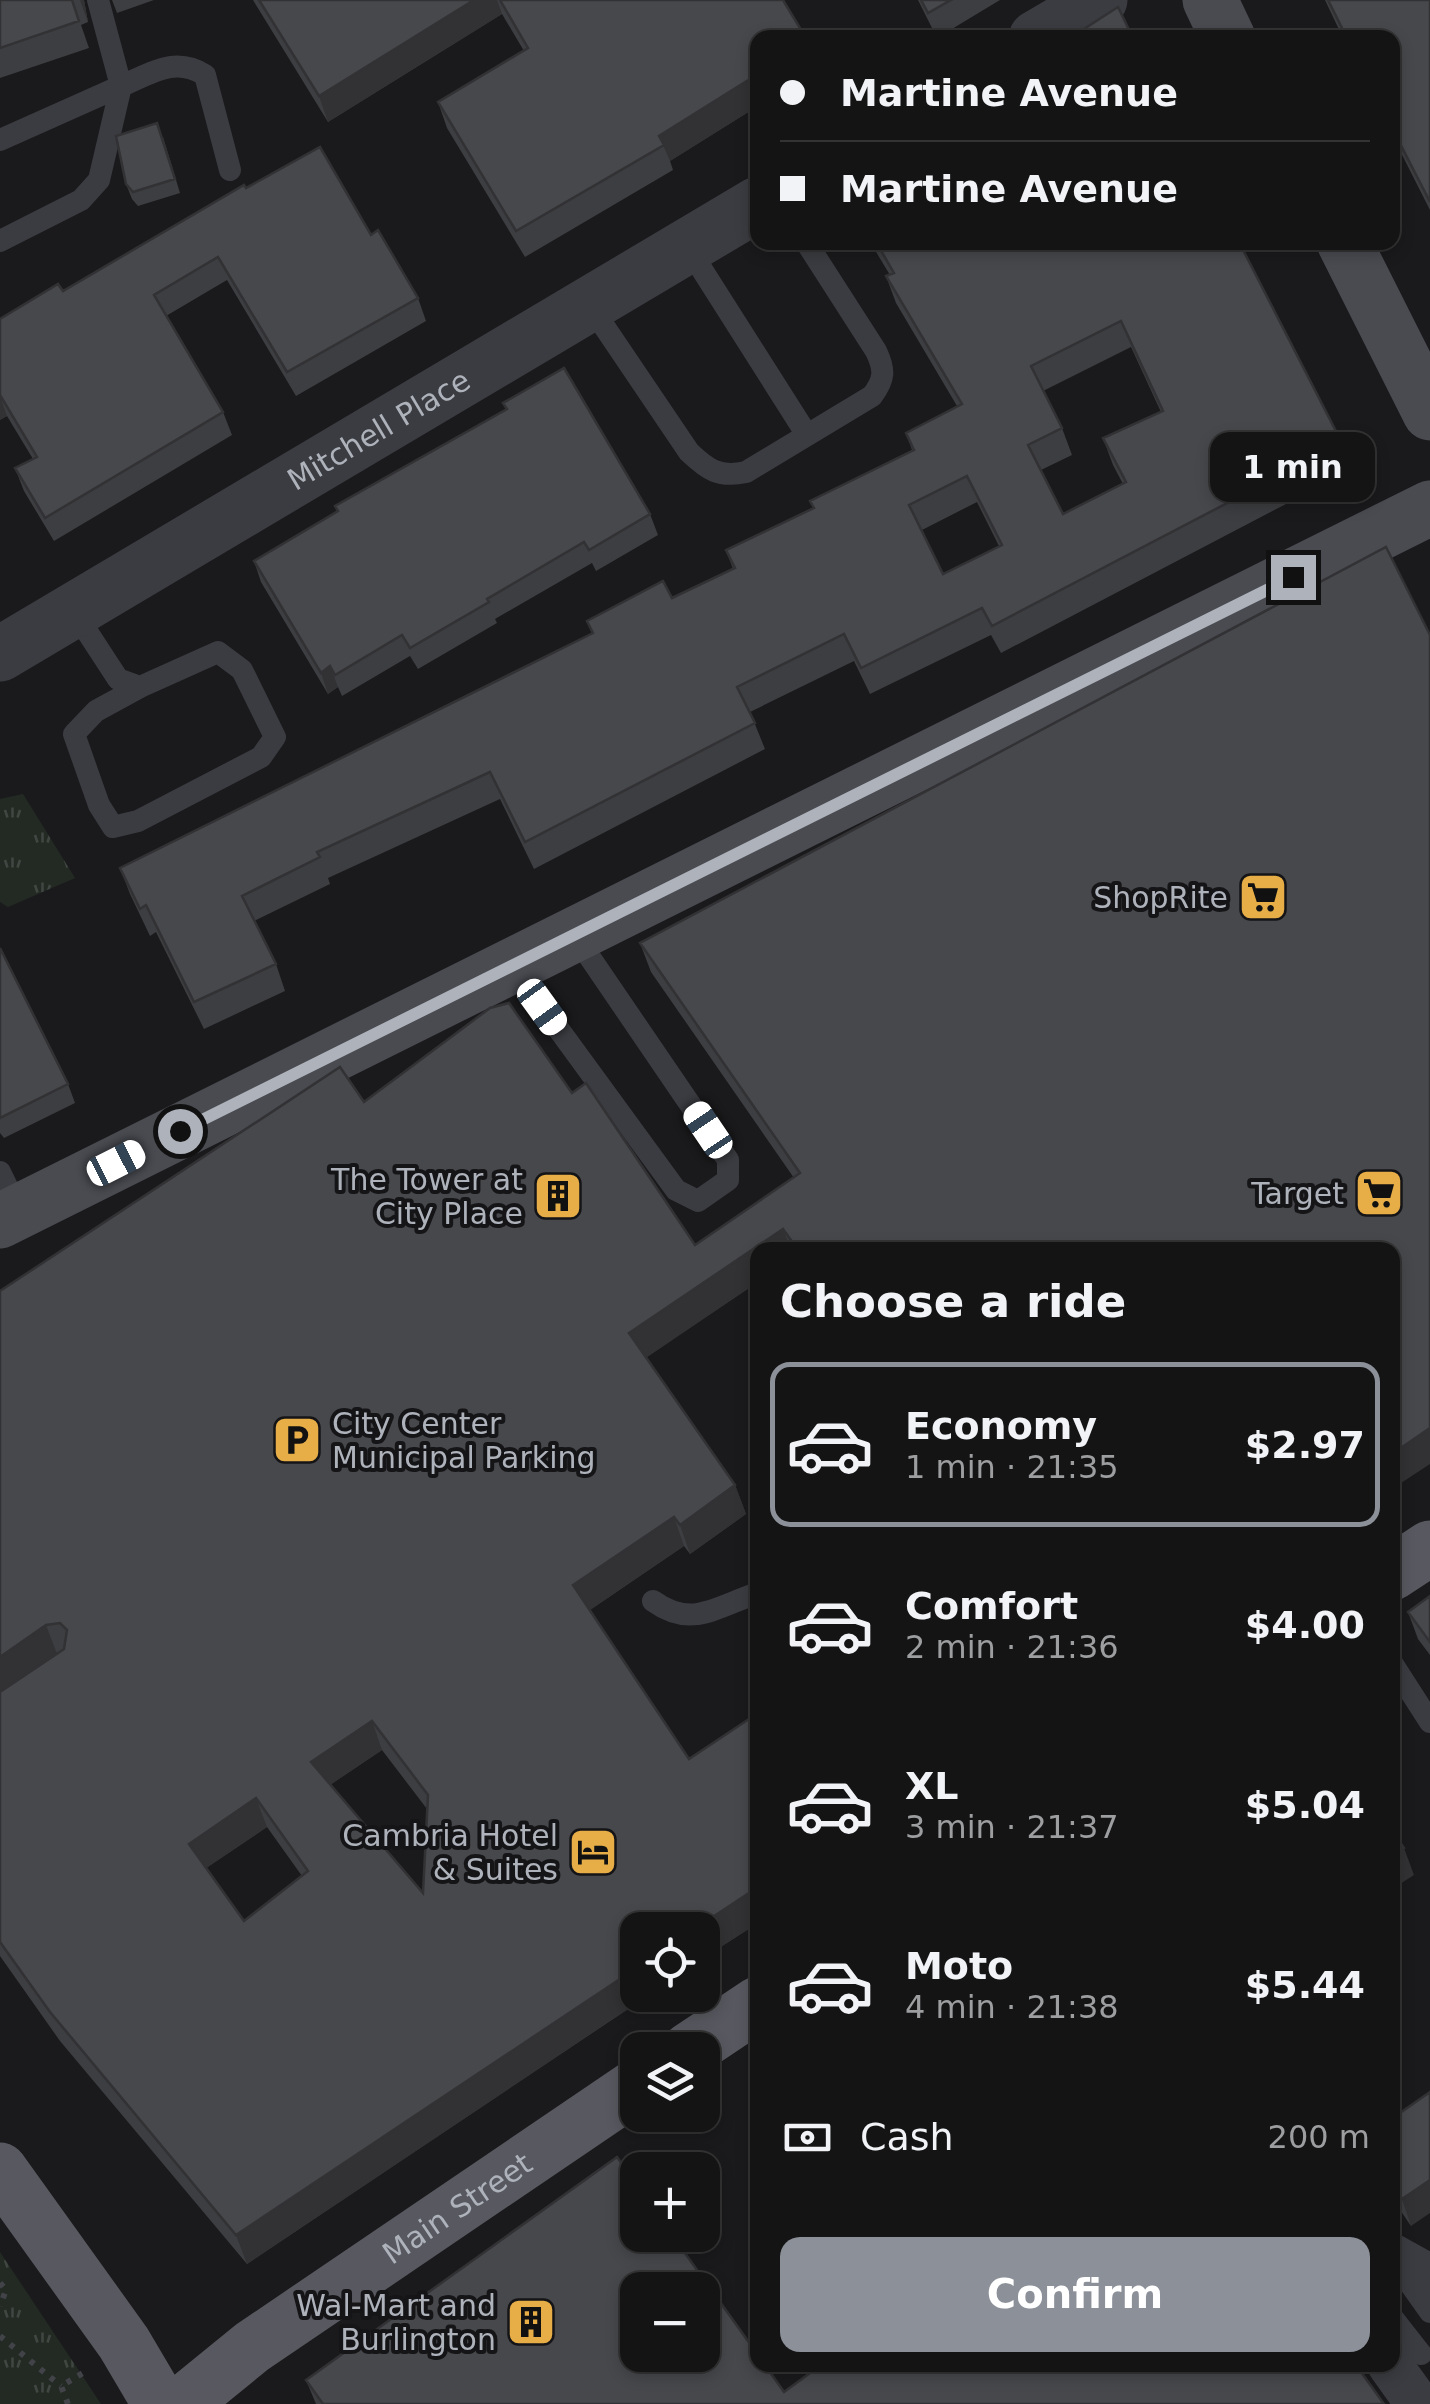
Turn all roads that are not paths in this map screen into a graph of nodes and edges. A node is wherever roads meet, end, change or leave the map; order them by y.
1 (98, 0) edge
2 (1100, 0) edge
3 (1210, 0) edge
4 (1049, 30) edge
5 (1224, 30) edge
6 (121, 86) junction
7 (0, 140) edge
8 (230, 170) dead end
9 (750, 209) edge
10 (0, 242) edge
11 (687, 246) junction
12 (811, 250) edge
13 (1348, 250) edge
14 (589, 304) junction
15 (1430, 413) edge
16 (807, 435) junction
17 (1430, 508) edge
18 (73, 610) junction
19 (0, 654) edge
20 (140, 687) junction
21 (576, 937) junction
22 (514, 968) junction
23 (6, 1201) edge
24 (1430, 1548) edge
25 (1400, 1567) edge
26 (750, 1596) edge
27 (652, 1601) dead end
28 (1400, 1675) edge
29 (1430, 1722) edge
30 (750, 2009) edge
31 (716, 2032) edge
32 (620, 2097) edge
33 (0, 2170) edge
34 (16, 2230) edge
35 (1400, 2262) edge
36 (1400, 2269) edge
37 (1430, 2277) edge
38 (1430, 2312) edge
39 (1406, 2360) edge
40 (160, 2404) edge
41 (182, 2404) edge
42 (1418, 2404) edge

1 - 6 lane
2 - 4 street
3 - 5 main road
6 - 7 lane
6 - 8 lane
6 - 10 lane
9 - 11 street, Mitchell Place
11 - 14 street, Mitchell Place
11 - 16 lane
12 - 16 lane
13 - 15 main road
14 - 16 lane
14 - 18 street, Mitchell Place
17 - 21 main road
18 - 19 street, Mitchell Place
18 - 20 lane
20 - 20 lane
21 - 22 main road
21 - 22 lane
22 - 23 main road
24 - 25 main road
26 - 27 lane
28 - 29 lane
30 - 31 main road
32 - 41 main road, Main Street
33 - 34 main road
34 - 40 main road
35 - 37 street
36 - 38 lane
39 - 42 street

